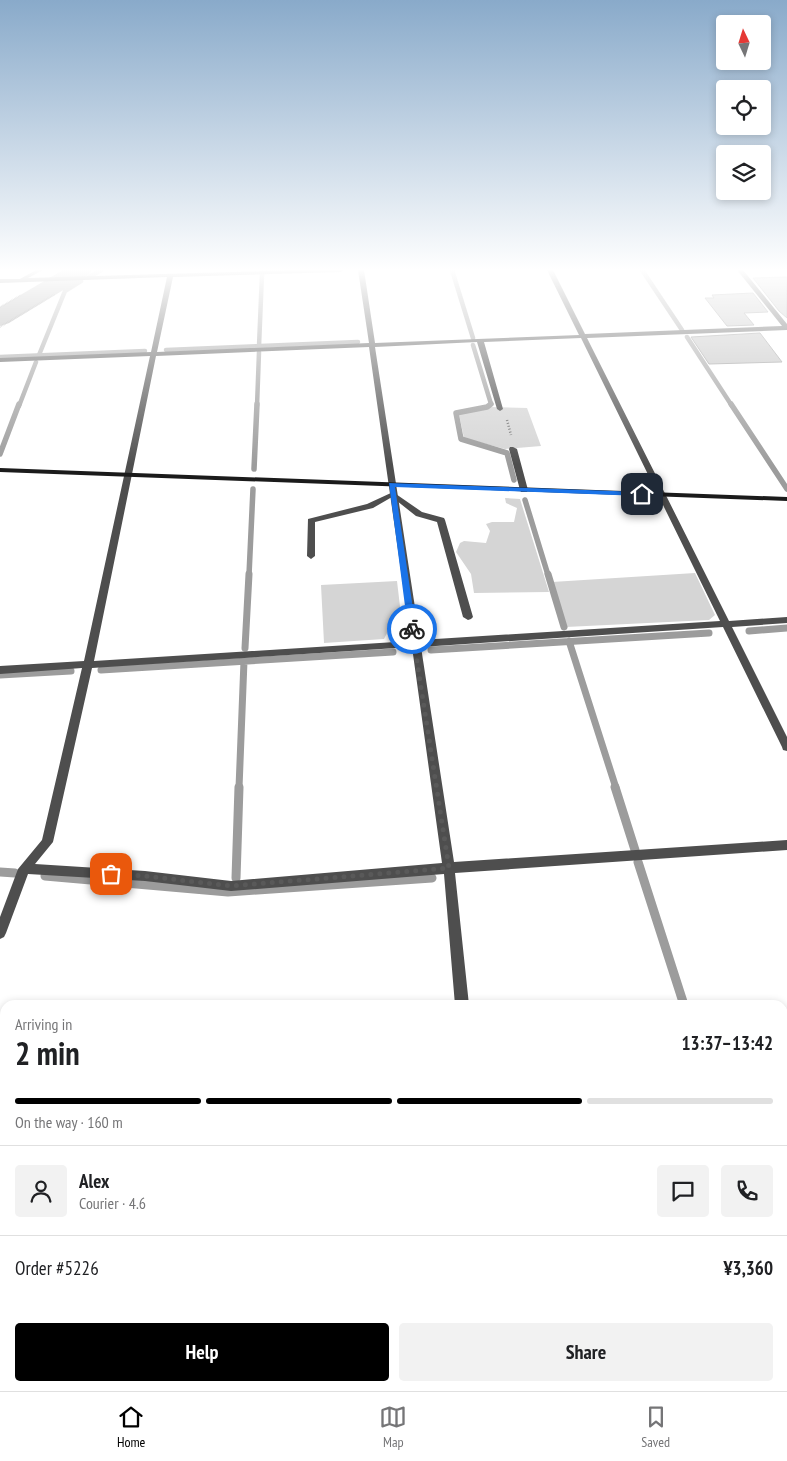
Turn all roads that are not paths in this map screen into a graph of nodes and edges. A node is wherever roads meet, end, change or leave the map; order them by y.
1 (158, 335) edge
2 (371, 335) edge
3 (610, 335) edge
4 (582, 336) junction
5 (480, 341) junction
6 (372, 345) junction
7 (154, 354) junction
8 (0, 360) edge
9 (500, 409) road end
10 (513, 449) road end
11 (0, 470) edge
12 (129, 474) junction
13 (392, 489) junction
14 (524, 490) junction
15 (662, 495) junction
16 (787, 499) edge
17 (311, 556) dead end
18 (468, 617) dead end
19 (787, 620) edge
20 (725, 624) junction
21 (414, 643) junction
22 (88, 664) junction
23 (0, 670) edge
24 (787, 747) edge
25 (787, 845) edge
26 (449, 868) junction
27 (24, 869) junction
28 (0, 933) edge
29 (462, 1000) edge

1 - 7 street
2 - 6 street
3 - 4 street
4 - 5 street
4 - 15 street
5 - 6 street
5 - 9 street
6 - 7 street
6 - 13 street
7 - 8 street
7 - 12 street
10 - 14 street
11 - 12 street
12 - 13 street
12 - 22 street
13 - 14 street
13 - 17 street
13 - 18 street
13 - 21 street
14 - 15 street
15 - 16 street
15 - 20 street
19 - 20 street
20 - 21 street
20 - 24 street
21 - 22 street
21 - 26 street
22 - 23 street
22 - 27 street
25 - 26 street
26 - 27 street
26 - 29 street
27 - 28 street

